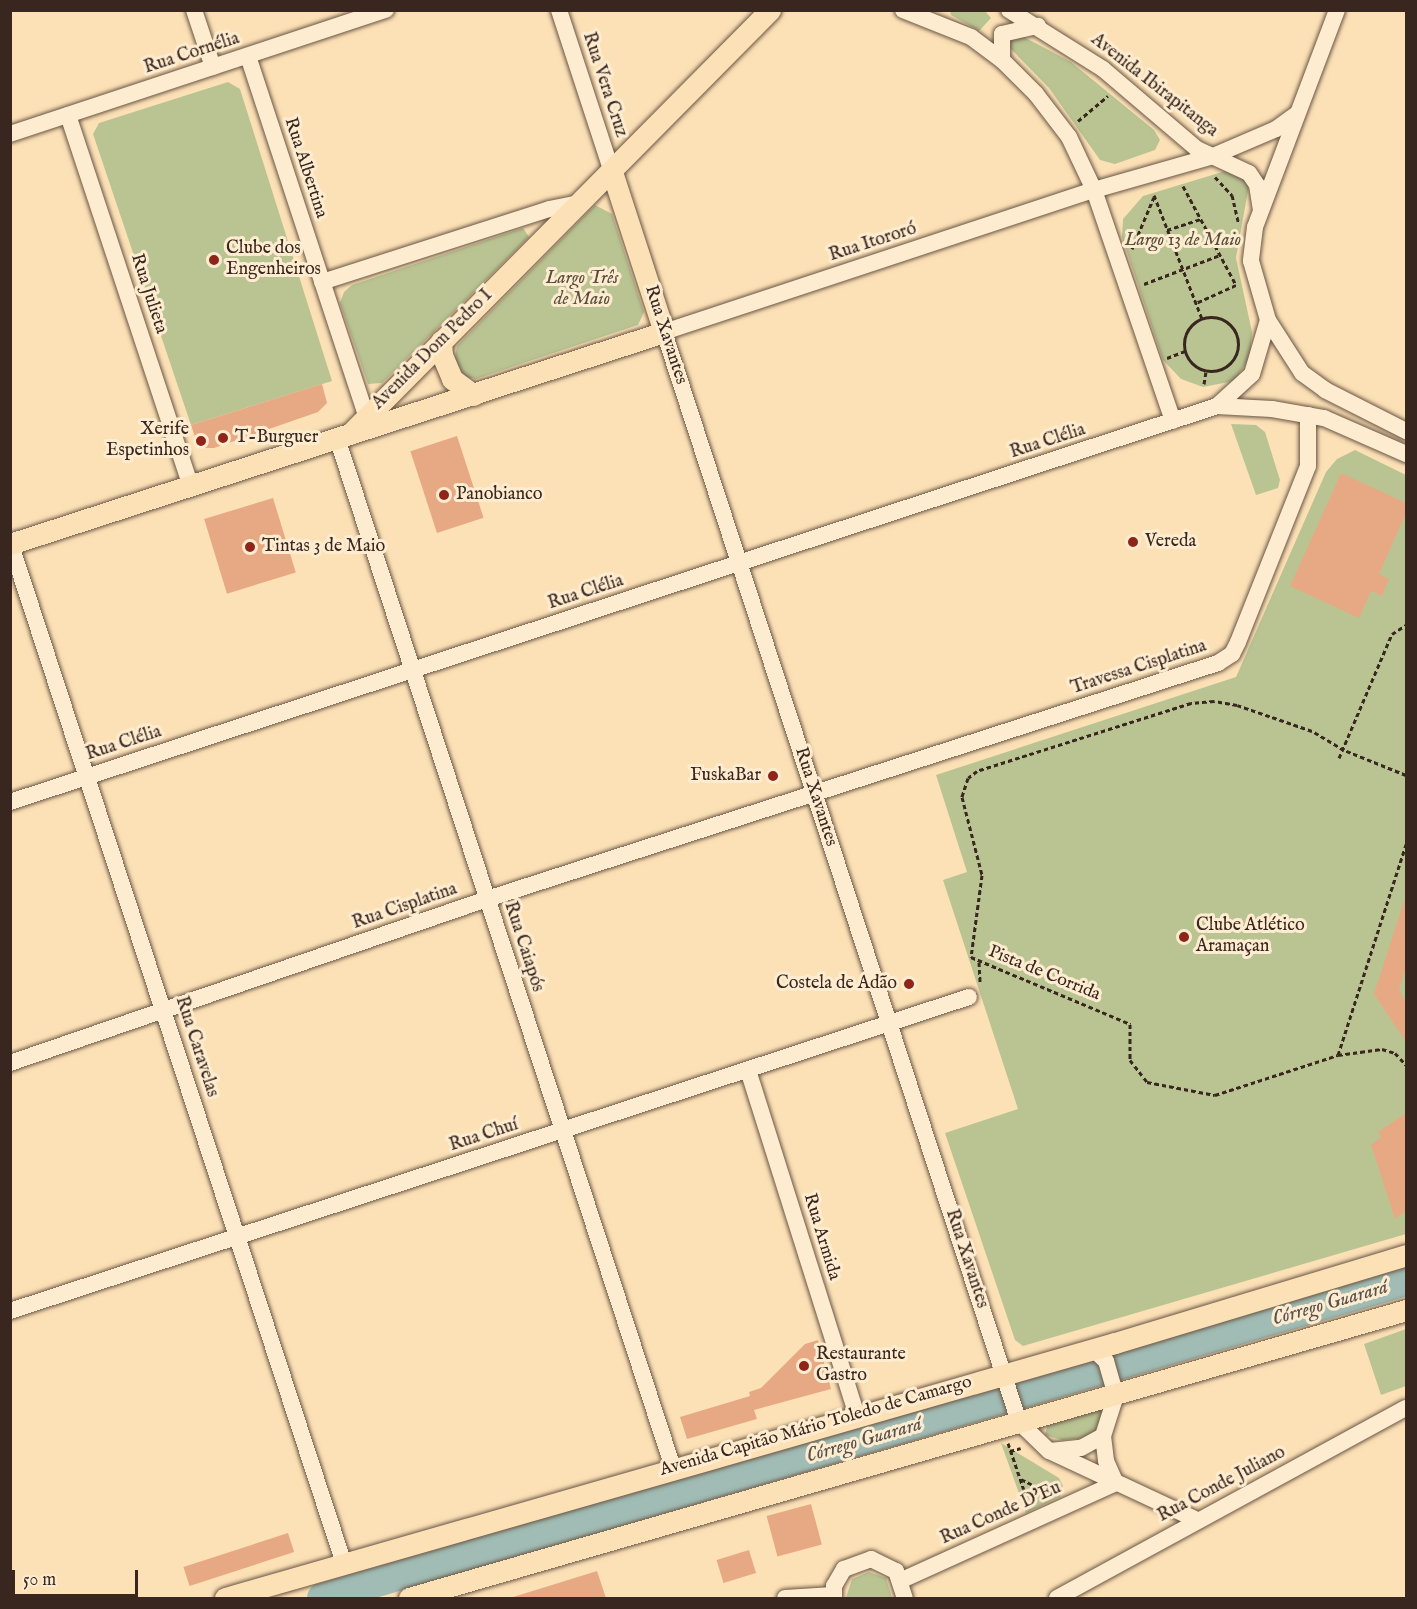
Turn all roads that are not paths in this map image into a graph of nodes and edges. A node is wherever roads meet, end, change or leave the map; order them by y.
1 (194, 10) edge
2 (386, 10) edge
3 (559, 10) edge
4 (903, 10) edge
5 (1010, 10) edge
6 (1337, 10) edge
7 (769, 11) edge
8 (927, 13) edge
9 (1038, 26) junction
10 (248, 56) junction
11 (1002, 60) junction
12 (213, 68) junction
13 (1298, 114) junction
14 (69, 115) junction
15 (10, 134) edge
16 (1213, 156) junction
17 (612, 172) junction
18 (1094, 190) junction
19 (581, 202) junction
20 (1262, 210) junction
21 (322, 282) junction
22 (1268, 321) junction
23 (664, 332) junction
24 (441, 341) junction
25 (474, 395) junction
26 (1217, 406) junction
27 (1308, 415) junction
28 (1173, 421) junction
29 (356, 430) junction
30 (1407, 431) edge
31 (1407, 454) edge
32 (191, 486) junction
33 (11, 544) edge
34 (739, 563) junction
35 (413, 670) junction
36 (87, 777) junction
37 (814, 793) junction
38 (10, 802) edge
39 (487, 899) junction
40 (969, 997) dead end
41 (164, 1012) junction
42 (889, 1024) junction
43 (10, 1063) edge
44 (748, 1070) junction
45 (563, 1131) junction
46 (237, 1237) junction
47 (1407, 1255) edge
48 (1407, 1310) edge
49 (10, 1311) edge
50 (1100, 1355) junction
51 (1005, 1381) junction
52 (1115, 1390) junction
53 (1407, 1408) edge
54 (857, 1415) junction
55 (1012, 1419) junction
56 (1103, 1436) junction
57 (1049, 1451) junction
58 (673, 1468) junction
59 (1116, 1484) junction
60 (1197, 1520) junction
61 (344, 1564) junction
62 (902, 1580) junction
63 (833, 1597) edge
64 (225, 1599) edge
65 (409, 1599) edge
66 (785, 1599) edge
67 (905, 1599) edge
68 (1057, 1599) edge

1 - 12 street
2 - 10 street, Rua Cornélia
3 - 17 street, Rua Vera Cruz
4 - 8 street
5 - 9 street, Avenida Ibirapitanga
6 - 13 street
7 - 17 main road, Avenida Dom Pedro I
8 - 11 street
9 - 11 street
9 - 16 street, Avenida Ibirapitanga
10 - 12 street, Rua Cornélia
10 - 21 street, Rua Albertina
11 - 18 street
12 - 14 street, Rua Cornélia
13 - 16 street
13 - 20 street
14 - 15 street, Rua Cornélia
14 - 32 street, Rua Julieta
16 - 18 street
16 - 20 street, Avenida Ibirapitanga
17 - 19 main road, Avenida Dom Pedro I
17 - 23 main road, Rua Xavantes
18 - 23 street, Rua Itororó
18 - 28 street
19 - 21 street
19 - 24 main road, Avenida Dom Pedro I
20 - 22 street
21 - 29 street, Rua Albertina
22 - 26 street
22 - 30 street
23 - 25 main road
23 - 34 street, Rua Xavantes
24 - 25 main road
24 - 29 main road, Avenida Dom Pedro I
25 - 29 main road
26 - 27 street
26 - 28 street
27 - 31 street
27 - 37 street, Travessa Cisplatina
28 - 34 street, Rua Clélia
29 - 32 main road, Avenida Dom Pedro I
29 - 35 street, Rua Caiapós
32 - 33 main road, Avenida Dom Pedro I
33 - 36 street, Rua Caravelas
34 - 35 street, Rua Clélia
34 - 37 street, Rua Xavantes
35 - 36 street, Rua Clélia
35 - 39 street, Rua Caiapós
36 - 38 street, Rua Clélia
36 - 41 street, Rua Caravelas
37 - 39 street, Rua Cisplatina
37 - 42 street, Rua Xavantes
39 - 41 street, Rua Cisplatina
39 - 45 street, Rua Caiapós
40 - 42 street, Rua Chuí
41 - 43 street, Rua Cisplatina
41 - 46 street, Rua Caravelas
42 - 44 street, Rua Chuí
42 - 51 street, Rua Xavantes
44 - 45 street, Rua Chuí
44 - 54 street, Rua Armida
45 - 46 street, Rua Chuí
45 - 58 street, Rua Caiapós
46 - 49 street, Rua Chuí
46 - 61 street, Rua Caravelas
47 - 50 main road, Avenida Capitão Mário Toledo de Camargo
48 - 52 main road
50 - 51 main road, Avenida Capitão Mário Toledo de Camargo
50 - 52 street
51 - 54 main road, Avenida Capitão Mário Toledo de Camargo
51 - 55 street, Rua Xavantes
52 - 55 main road
52 - 56 street
53 - 60 street, Rua Conde Juliano
54 - 58 main road, Avenida Capitão Mário Toledo de Camargo
55 - 57 street
55 - 65 main road
56 - 57 street
56 - 59 street
57 - 59 street
58 - 61 main road, Avenida Capitão Mário Toledo de Camargo
59 - 60 street
59 - 62 street, Rua Conde D'Eu
60 - 68 street, Rua Conde Juliano
61 - 64 main road, Avenida Capitão Mário Toledo de Camargo
62 - 63 street
62 - 67 street
63 - 66 street

